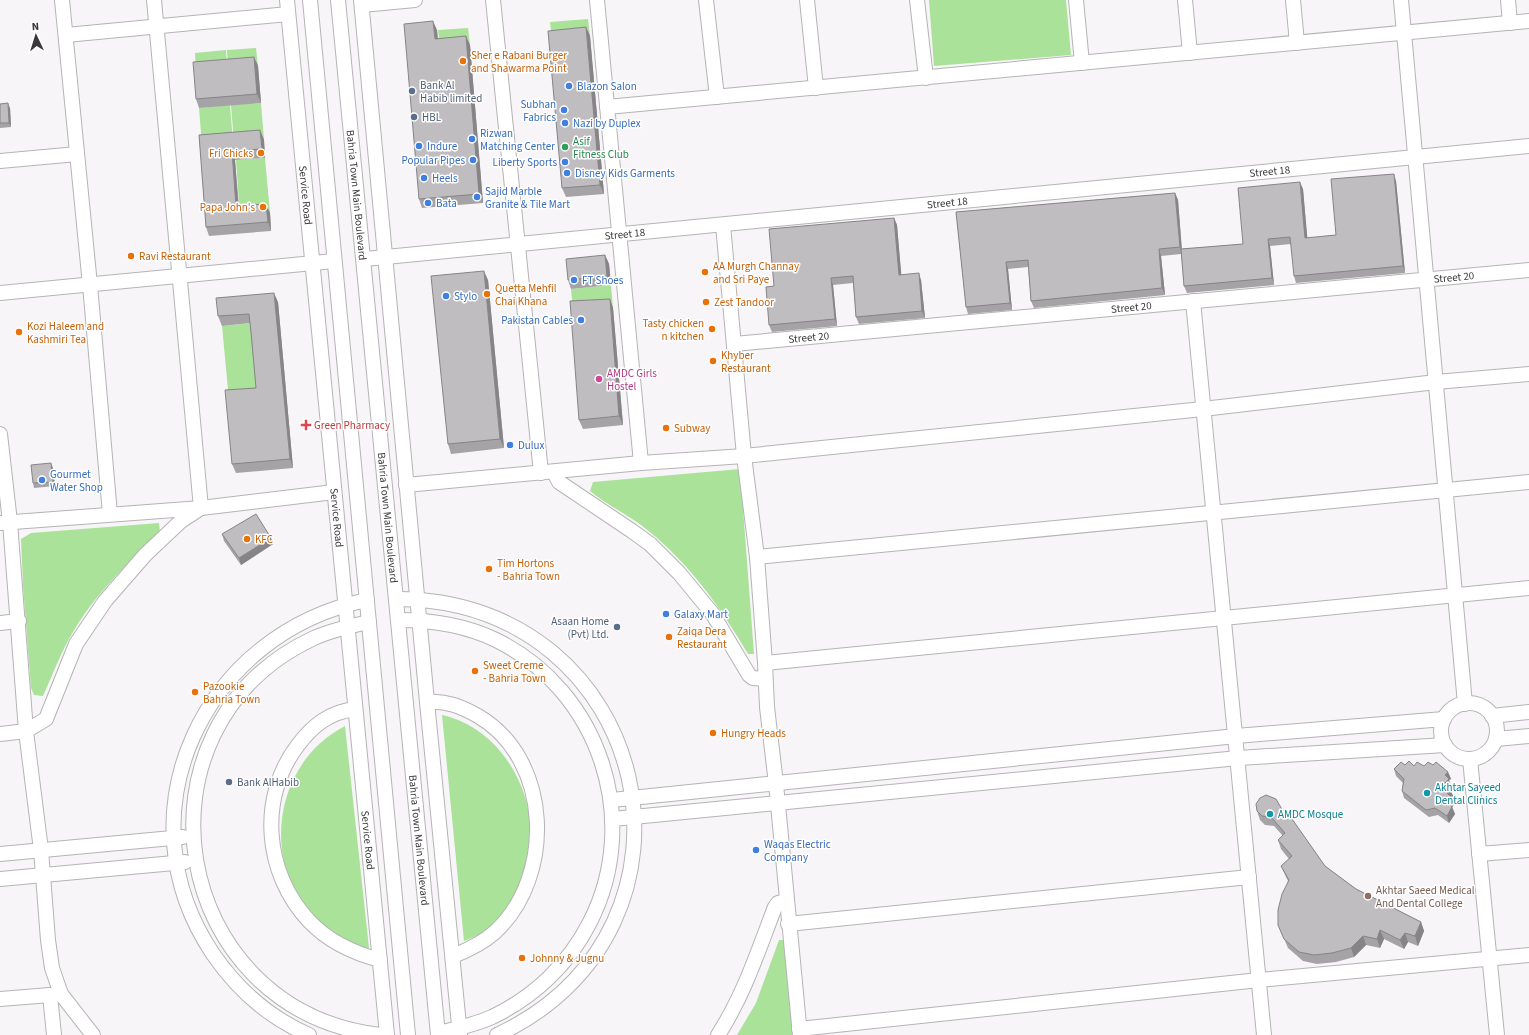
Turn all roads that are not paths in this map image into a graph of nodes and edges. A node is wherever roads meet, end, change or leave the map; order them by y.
1 (62, 0) edge
2 (154, 0) edge
3 (310, 0) edge
4 (338, 0) edge
5 (415, 0) edge
6 (493, 0) edge
7 (598, 0) edge
8 (706, 0) edge
9 (807, 0) edge
10 (917, 0) edge
11 (1076, 0) edge
12 (1185, 0) edge
13 (1293, 0) edge
14 (1401, 0) edge
15 (1508, 0) edge
16 (362, 2) edge
17 (288, 7) edge
18 (1529, 21) edge
19 (1510, 23) junction
20 (156, 26) junction
21 (1404, 34) junction
22 (66, 35) junction
23 (1297, 43) junction
24 (1190, 53) junction
25 (1082, 63) junction
26 (926, 78) junction
27 (816, 88) junction
28 (717, 97) junction
29 (607, 107) junction
30 (1529, 146) edge
31 (77, 154) junction
32 (1416, 157) junction
33 (0, 161) edge
34 (723, 225) junction
35 (620, 235) junction
36 (519, 244) junction
37 (384, 257) junction
38 (365, 259) junction
39 (334, 261) junction
40 (314, 263) junction
41 (1529, 270) edge
42 (178, 276) junction
43 (1427, 280) junction
44 (90, 285) junction
45 (0, 293) edge
46 (1193, 302) junction
47 (734, 344) junction
48 (1529, 374) edge
49 (1436, 382) junction
50 (1203, 409) junction
51 (0, 434) edge
52 (744, 456) junction
53 (641, 463) junction
54 (548, 472) junction
55 (1529, 482) edge
56 (406, 485) junction
57 (1446, 490) junction
58 (334, 492) junction
59 (201, 508) junction
60 (1214, 513) junction
61 (110, 514) junction
62 (5, 523) edge
63 (757, 557) junction
64 (1529, 588) edge
65 (1456, 596) junction
66 (397, 599) junction
67 (418, 599) junction
68 (367, 600) junction
69 (346, 604) junction
70 (1224, 618) junction
71 (398, 620) junction
72 (420, 620) junction
73 (19, 621) junction
74 (369, 622) junction
75 (0, 623) edge
76 (348, 626) junction
77 (765, 663) junction
78 (765, 679) junction
79 (427, 702) junction
80 (1466, 704) junction
81 (355, 709) junction
82 (1529, 712) edge
83 (1492, 716) junction
84 (1444, 719) junction
85 (26, 732) junction
86 (0, 734) edge
87 (1236, 736) junction
88 (1529, 736) edge
89 (1496, 739) junction
90 (1445, 745) junction
91 (1238, 758) junction
92 (1470, 759) junction
93 (776, 784) junction
94 (632, 798) junction
95 (612, 800) junction
96 (777, 803) junction
97 (634, 817) junction
98 (614, 819) junction
99 (193, 836) junction
100 (175, 838) junction
101 (41, 850) junction
102 (1529, 850) edge
103 (0, 854) edge
104 (1479, 854) junction
105 (196, 861) junction
106 (177, 863) junction
107 (43, 875) junction
108 (1249, 877) junction
109 (0, 879) edge
110 (786, 901) junction
111 (788, 924) junction
112 (1529, 955) edge
113 (453, 956) junction
114 (1489, 958) junction
115 (380, 960) junction
116 (1259, 980) junction
117 (55, 994) junction
118 (0, 1000) edge
119 (460, 1032) edge
120 (800, 1032) edge
121 (438, 1034) edge
122 (54, 1035) edge
123 (93, 1035) edge
124 (309, 1035) edge
125 (380, 1035) edge
126 (387, 1035) edge
127 (408, 1035) edge
128 (497, 1035) edge
129 (718, 1035) edge
130 (1264, 1035) edge
131 (1497, 1035) edge

1 - 22 street
2 - 20 street
3 - 39 street
4 - 38 street, Bahria Town Main Boulevard
5 - 16 street
6 - 36 street
7 - 29 street
8 - 28 street
9 - 27 street
10 - 26 street
11 - 25 street
12 - 24 street
13 - 23 street
14 - 21 street
15 - 19 street
16 - 37 street
17 - 20 street
17 - 40 street, Service Road
18 - 19 street
19 - 21 street
20 - 22 street
20 - 42 street
21 - 23 street
21 - 32 street
22 - 31 street
23 - 24 street
24 - 25 street
25 - 26 street
26 - 27 street
27 - 28 street
28 - 29 street
29 - 35 street
30 - 32 street, Street 18
31 - 33 street
31 - 44 street
32 - 34 street, Street 18
32 - 43 street
34 - 35 street, Street 18
34 - 47 street
35 - 36 street, Street 18
35 - 53 street
36 - 37 street, Street 18
36 - 54 street
37 - 38 street, Street 18
37 - 56 street
38 - 66 street, Bahria Town Main Boulevard
39 - 40 street
39 - 68 street
40 - 42 street
40 - 58 street, Service Road
41 - 43 street, Street 20
42 - 44 street
42 - 59 street
43 - 46 street, Street 20
43 - 49 street
44 - 45 street
44 - 61 street
46 - 47 street, Street 20
46 - 50 street
47 - 52 street
48 - 49 street
49 - 50 street
49 - 57 street
50 - 52 street
50 - 60 street
51 - 62 street
52 - 53 street
52 - 63 street
53 - 54 street
54 - 56 street
54 - 78 street
55 - 57 street
56 - 67 street
57 - 60 street
57 - 65 street
58 - 59 street
58 - 69 street, Service Road
59 - 61 street
59 - 85 street
60 - 63 street
60 - 70 street
61 - 62 street
62 - 73 street
63 - 77 street
64 - 65 street
65 - 70 street
65 - 80 street
66 - 67 street
66 - 71 street, Bahria Town Main Boulevard
67 - 72 street
67 - 94 street
68 - 69 street
68 - 74 street
69 - 76 street, Service Road
69 - 100 street
70 - 77 street
70 - 87 street
71 - 72 street
71 - 121 street, Bahria Town Main Boulevard
72 - 79 street
72 - 95 street
73 - 75 street
73 - 85 street
74 - 76 street
74 - 127 street
76 - 81 street, Service Road
76 - 99 street
77 - 78 street
78 - 93 street
79 - 113 street
79 - 113 street
80 - 83 street
80 - 84 street
81 - 115 street, Service Road
81 - 115 street
82 - 83 street
83 - 89 street
84 - 87 street
84 - 90 street
85 - 86 street
85 - 101 street
87 - 91 street
87 - 93 street
88 - 89 street
89 - 92 street
90 - 91 street
90 - 92 street
91 - 96 street
91 - 108 street
92 - 104 street
93 - 94 street
93 - 96 street
94 - 95 street
94 - 97 street
95 - 98 street
96 - 97 street
96 - 110 street
97 - 98 street
97 - 128 street
98 - 119 street
99 - 100 street
99 - 105 street
100 - 101 street
100 - 106 street
101 - 103 street
101 - 107 street
102 - 104 street
104 - 114 street
105 - 106 street
105 - 125 street
106 - 107 street
106 - 124 street
107 - 109 street
107 - 117 street
108 - 111 street
108 - 116 street
110 - 111 street
110 - 129 street
111 - 120 street
112 - 114 street
113 - 119 street
114 - 116 street
114 - 131 street
115 - 126 street, Service Road
116 - 120 street
116 - 130 street
117 - 118 street
117 - 122 street
117 - 123 street
119 - 121 street

